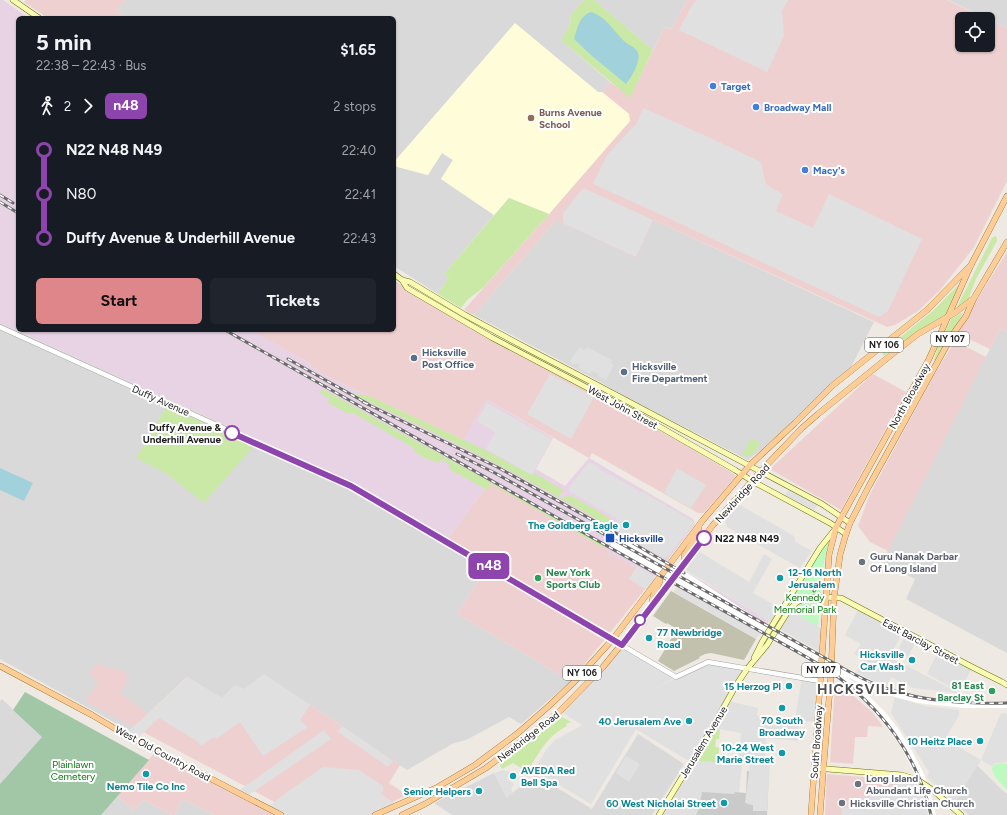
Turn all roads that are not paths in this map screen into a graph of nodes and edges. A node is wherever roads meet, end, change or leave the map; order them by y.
1 (13, 0) edge
2 (36, 16) edge
3 (1007, 196) edge
4 (1007, 242) edge
5 (972, 265) junction
6 (396, 276) edge
7 (402, 280) junction
8 (434, 296) junction
9 (974, 298) junction
10 (427, 300) junction
11 (948, 317) junction
12 (0, 327) edge
13 (576, 381) junction
14 (592, 382) junction
15 (750, 465) junction
16 (761, 471) junction
17 (742, 474) junction
18 (752, 481) junction
19 (842, 517) junction
20 (850, 523) junction
21 (699, 526) junction
22 (836, 527) junction
23 (846, 534) junction
24 (684, 563) junction
25 (659, 579) junction
26 (826, 597) junction
27 (834, 598) junction
28 (652, 605) junction
29 (613, 639) junction
30 (622, 645) junction
31 (0, 666) edge
32 (748, 669) junction
33 (820, 681) junction
34 (1007, 686) edge
35 (480, 761) junction
36 (486, 768) junction
37 (815, 768) junction
38 (823, 769) junction
39 (425, 793) junction
40 (431, 800) junction
41 (281, 815) edge
42 (375, 815) edge
43 (402, 815) edge
44 (660, 815) edge
45 (812, 815) edge
46 (820, 815) edge
47 (961, 815) edge

1 - 2 main road
3 - 5 main road, North Broadway / NY 106
4 - 9 main road, North Broadway / NY 106
5 - 11 main road, North Broadway / NY 107
5 - 15 main road, NY 106
6 - 7 main road, West John Street
7 - 8 main road, West John Street
7 - 10 main road, West John Street
8 - 10 main road
8 - 14 main road, West John Street
9 - 11 main road, Newbridge Road / NY 106
9 - 20 main road, North Broadway / NY 107
10 - 13 main road, West John Street
11 - 16 main road, Newbridge Road / NY 106
11 - 19 main road, North Broadway / NY 107
12 - 29 street, Duffy Avenue
13 - 14 main road
13 - 17 main road, West John Street
14 - 15 main road, West John Street
15 - 16 main road, West John Street
15 - 17 main road, NY 106
16 - 18 main road, Newbridge Road / NY 106
16 - 19 main road, West John Street
17 - 18 main road, West John Street
17 - 21 main road, NY 106
18 - 22 main road, West John Street
18 - 24 main road, Newbridge Road / NY 106
19 - 20 main road, West John Street
19 - 22 main road, North Broadway / NY 107
20 - 23 main road, North Broadway / NY 107
21 - 24 main road
21 - 25 main road, NY 106
22 - 23 main road, West John Street
22 - 26 main road, South Broadway / NY 107
22 - 32 main road, Jerusalem Avenue
23 - 27 main road, South Broadway / NY 107
24 - 28 main road, Newbridge Road / NY 106
25 - 28 main road
25 - 29 main road, NY 106
26 - 27 main road, Jerusalem Avenue
26 - 32 main road, Jerusalem Avenue
26 - 33 main road, South Broadway / NY 107
27 - 34 main road, East Barclay Street
27 - 38 main road, South Broadway / NY 107
28 - 30 main road, Newbridge Road / NY 106
29 - 30 street, Duffy Avenue
29 - 35 main road, NY 106
30 - 32 street, Duffy Avenue
30 - 36 main road, Newbridge Road / NY 106
31 - 41 main road, West Old Country Road
32 - 33 street
32 - 44 main road, Jerusalem Avenue
33 - 37 main road, South Broadway / NY 107
35 - 36 main road
35 - 39 main road, NY 106
36 - 40 main road, NY 106
37 - 38 main road
37 - 45 main road, South Broadway / NY 107
38 - 46 main road, South Broadway / NY 107
38 - 47 main road
39 - 40 main road
39 - 42 main road, NY 106
40 - 43 main road, NY 106

